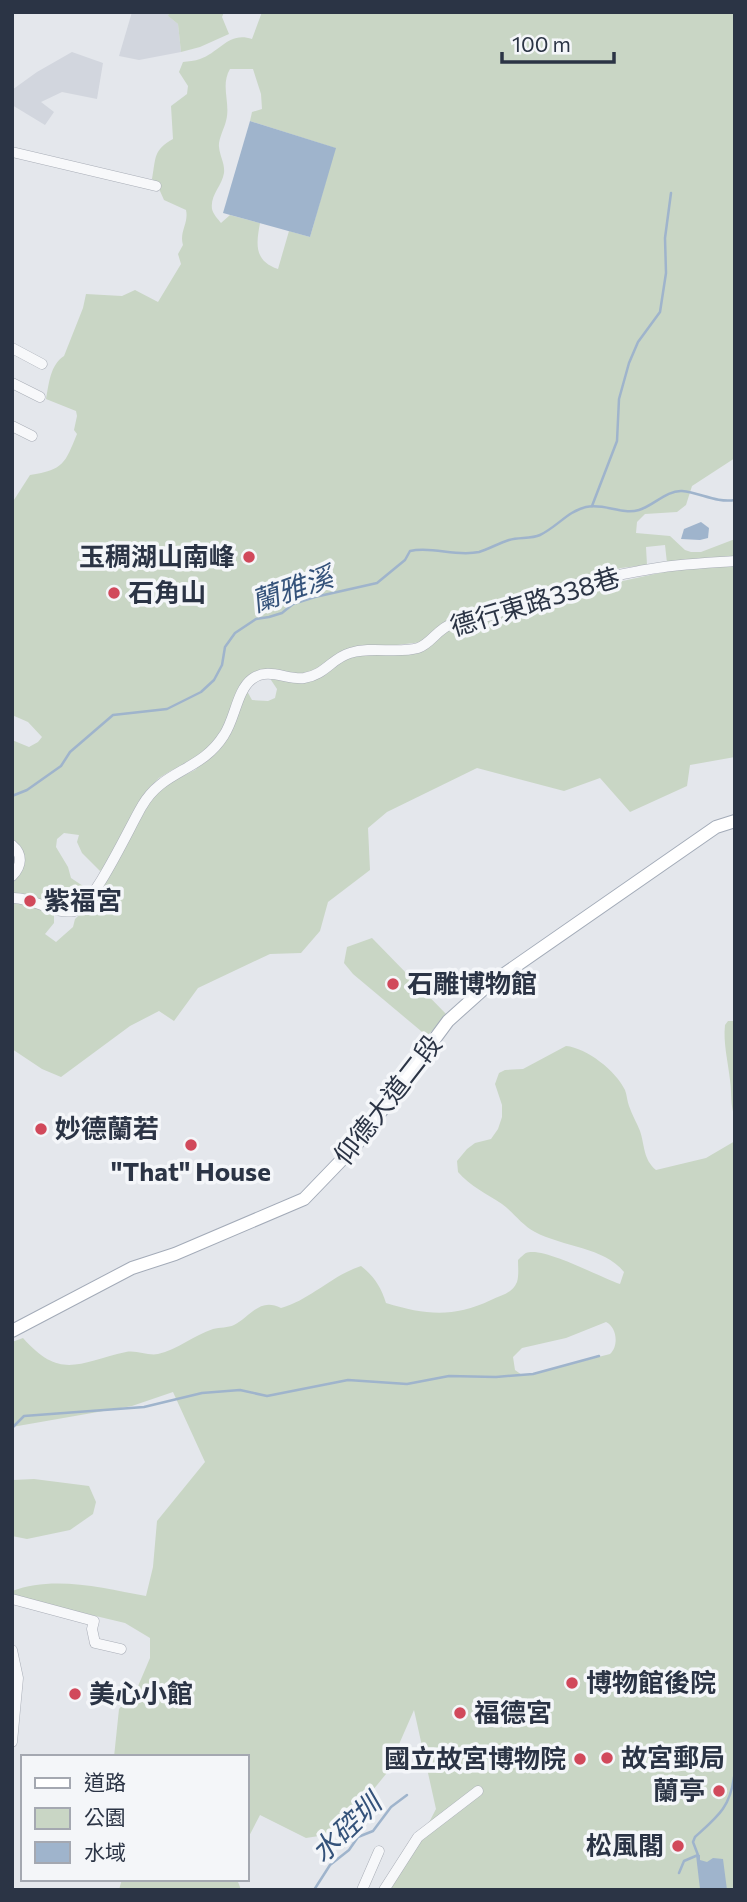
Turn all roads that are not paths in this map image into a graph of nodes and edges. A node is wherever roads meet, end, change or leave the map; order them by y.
1 (12, 152) edge
2 (156, 186) dead end
3 (12, 348) edge
4 (42, 364) dead end
5 (12, 383) edge
6 (40, 397) dead end
7 (12, 426) edge
8 (32, 436) dead end
9 (735, 561) edge
10 (735, 821) edge
11 (12, 845) edge
12 (12, 876) edge
13 (12, 898) edge
14 (12, 1331) edge
15 (12, 1600) edge
16 (121, 1649) dead end
17 (12, 1650) edge
18 (12, 1742) edge
19 (478, 1791) dead end
20 (379, 1851) dead end
21 (362, 1890) edge
22 (384, 1890) edge

1 - 2 street
3 - 4 street
5 - 6 street
7 - 8 street
9 - 13 street, 德行東路338巷
10 - 14 main road, 仰德大道二段
11 - 12 street
15 - 16 street
17 - 18 street
19 - 22 street
20 - 21 street

